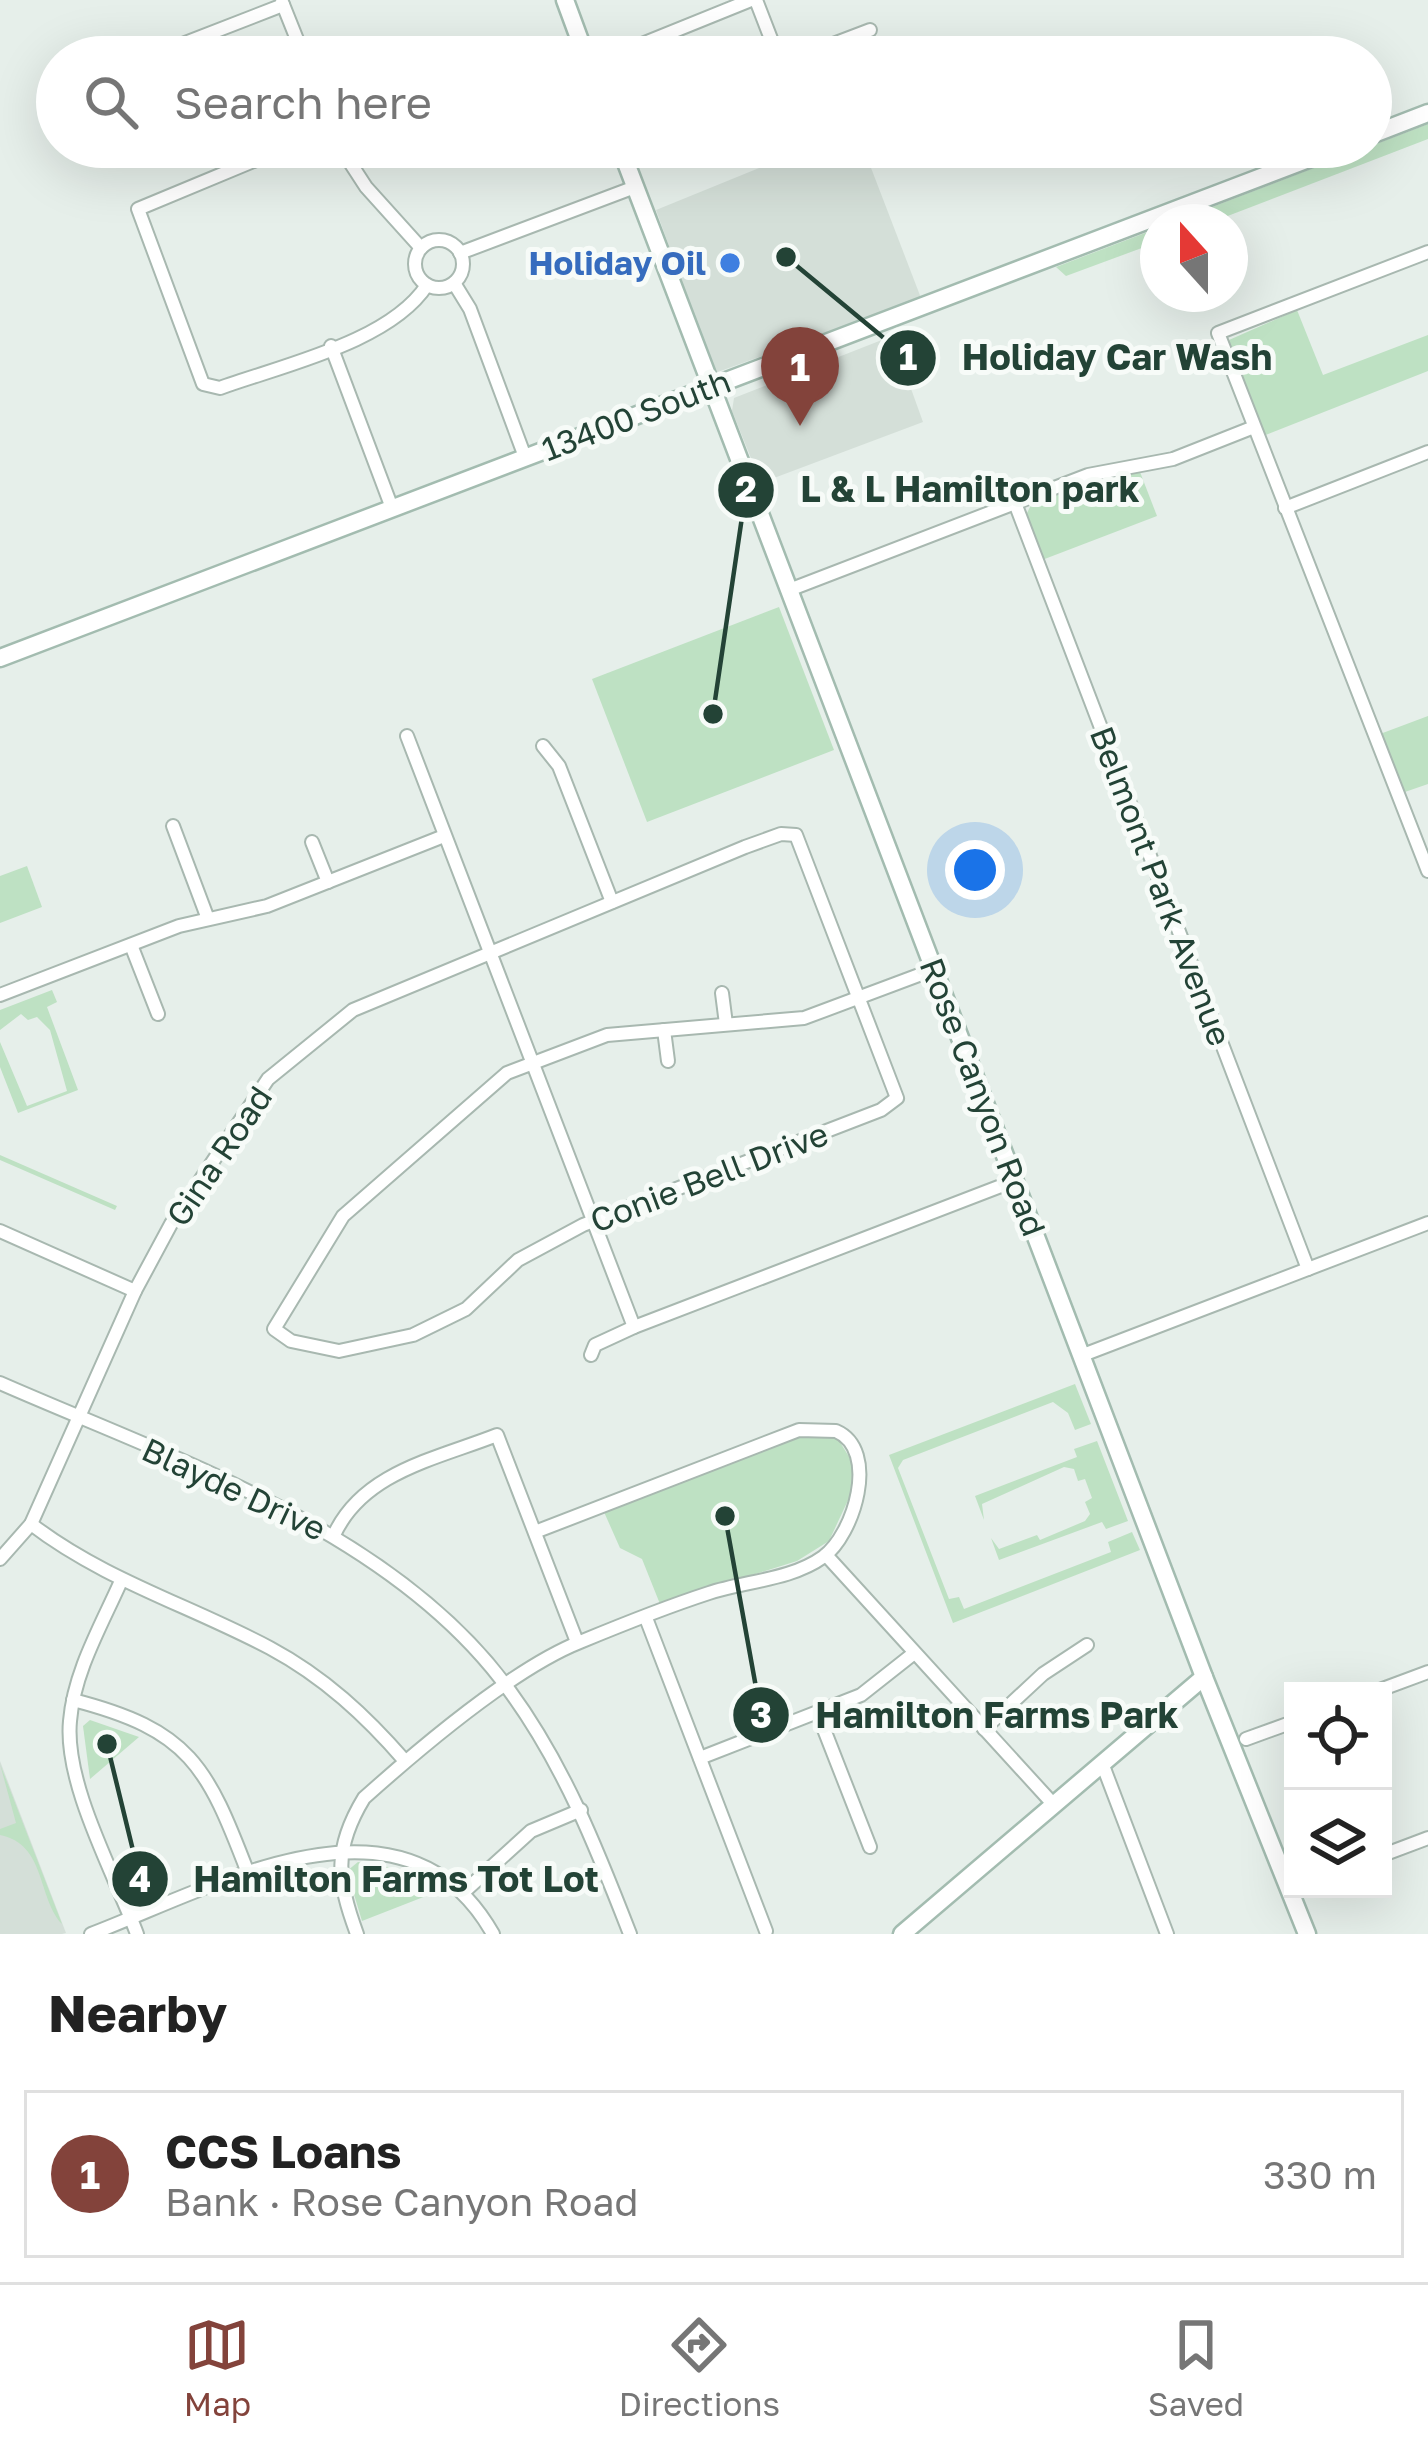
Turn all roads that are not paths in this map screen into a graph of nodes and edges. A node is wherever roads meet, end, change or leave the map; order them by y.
1 (565, 0) edge
2 (754, 0) edge
3 (282, 2) edge
4 (869, 30) dead end
5 (200, 36) edge
6 (296, 36) edge
7 (578, 36) edge
8 (663, 36) edge
9 (769, 36) edge
10 (853, 36) edge
11 (1428, 113) edge
12 (1392, 127) edge
13 (237, 168) edge
14 (354, 168) edge
15 (628, 168) edge
16 (1285, 168) edge
17 (635, 187) junction
18 (422, 248) junction
19 (1428, 252) edge
20 (460, 253) junction
21 (454, 283) junction
22 (427, 285) junction
23 (332, 346) junction
24 (711, 386) junction
25 (1254, 427) junction
26 (1428, 452) edge
27 (525, 458) junction
28 (1015, 503) junction
29 (392, 508) junction
30 (1286, 508) junction
31 (789, 590) junction
32 (0, 658) edge
33 (407, 736) dead end
34 (543, 746) dead end
35 (173, 826) dead end
36 (444, 836) junction
37 (796, 836) joint
38 (312, 842) dead end
39 (1428, 871) edge
40 (328, 882) junction
41 (611, 902) junction
42 (208, 919) junction
43 (131, 945) junction
44 (488, 951) junction
45 (935, 969) junction
46 (722, 993) dead end
47 (0, 995) edge
48 (856, 999) junction
49 (158, 1013) dead end
50 (726, 1024) junction
51 (664, 1030) junction
52 (668, 1061) dead end
53 (531, 1062) junction
54 (1014, 1181) junction
55 (592, 1221) junction
56 (1428, 1223) edge
57 (0, 1232) edge
58 (1308, 1269) junction
59 (135, 1291) junction
60 (634, 1327) junction
61 (591, 1355) dead end
62 (1083, 1355) junction
63 (0, 1383) edge
64 (80, 1418) junction
65 (31, 1525) junction
66 (535, 1532) junction
67 (334, 1535) junction
68 (826, 1556) junction
69 (0, 1559) edge
70 (121, 1581) junction
71 (646, 1618) junction
72 (578, 1642) junction
73 (1087, 1645) dead end
74 (914, 1654) junction
75 (1428, 1672) edge
76 (1204, 1677) junction
77 (1392, 1685) edge
78 (507, 1687) junction
79 (74, 1700) junction
80 (818, 1714) junction
81 (1284, 1725) edge
82 (984, 1729) junction
83 (1246, 1739) dead end
84 (700, 1758) junction
85 (405, 1761) junction
86 (1102, 1763) junction
87 (1054, 1804) junction
88 (581, 1810) junction
89 (1428, 1838) edge
90 (870, 1846) dead end
91 (338, 1851) junction
92 (1392, 1852) edge
93 (1284, 1869) edge
94 (248, 1873) junction
95 (466, 1890) junction
96 (1295, 1898) edge
97 (131, 1918) junction
98 (766, 1931) edge
99 (91, 1934) edge
100 (137, 1934) edge
101 (357, 1934) edge
102 (493, 1934) edge
103 (630, 1934) edge
104 (902, 1934) edge
105 (1168, 1934) edge
106 (1307, 1934) edge

1 - 7 street
2 - 8 street
2 - 9 street
3 - 5 street
3 - 6 street
4 - 10 street
11 - 12 street
13 - 23 street
14 - 18 street
15 - 17 street, Rose Canyon Road
16 - 24 street, 13400 South
17 - 20 street
17 - 24 street, Rose Canyon Road
18 - 20 street
18 - 22 street
19 - 25 street
20 - 21 street
21 - 22 street
21 - 27 street
22 - 23 street
23 - 29 street
24 - 27 street, 13400 South
24 - 31 street, Rose Canyon Road
25 - 28 street
25 - 30 street
26 - 30 street
27 - 29 street, 13400 South
28 - 31 street
28 - 58 street, Belmont Park Avenue
29 - 32 street, 13400 South
30 - 39 street
31 - 45 street, Rose Canyon Road
33 - 36 street
34 - 41 street
35 - 42 street
36 - 40 street
36 - 44 street
37 - 41 street, Gina Road
37 - 48 street, Conie Bell Drive
38 - 40 street
40 - 42 street
41 - 44 street, Gina Road
42 - 43 street
43 - 47 street
43 - 49 street
44 - 53 street
44 - 59 street, Gina Road
45 - 48 street
45 - 54 street, Rose Canyon Road
46 - 50 street
48 - 50 street
48 - 55 street, Conie Bell Drive
50 - 51 street
51 - 52 street
51 - 53 street
53 - 55 street
53 - 55 street, Conie Bell Drive
54 - 60 street
54 - 62 street, Rose Canyon Road
55 - 60 street
56 - 58 street
57 - 59 street
58 - 62 street
59 - 64 street, Gina Road
60 - 61 street
62 - 76 street, Rose Canyon Road
63 - 64 street, Blayde Drive
64 - 65 street, Gina Road
64 - 67 street, Blayde Drive
65 - 69 street, Gina Road
65 - 70 street
66 - 67 street
66 - 68 street
66 - 72 street
67 - 78 street, Blayde Drive
68 - 71 street
68 - 74 street
70 - 79 street
70 - 85 street
71 - 72 street
71 - 84 street
72 - 78 street
73 - 82 street
74 - 80 street
74 - 82 street
75 - 77 street
76 - 86 street
76 - 93 street, Rose Canyon Road
78 - 85 street
78 - 88 street, Blayde Drive
79 - 94 street
79 - 97 street
80 - 84 street
80 - 90 street
81 - 83 street
82 - 87 street
84 - 98 street
85 - 91 street
86 - 87 street
86 - 105 street
87 - 104 street
88 - 95 street
88 - 103 street, Blayde Drive
89 - 92 street
91 - 94 street
91 - 95 street
91 - 101 street
94 - 97 street
95 - 102 street
96 - 106 street, Rose Canyon Road
97 - 99 street
97 - 100 street

